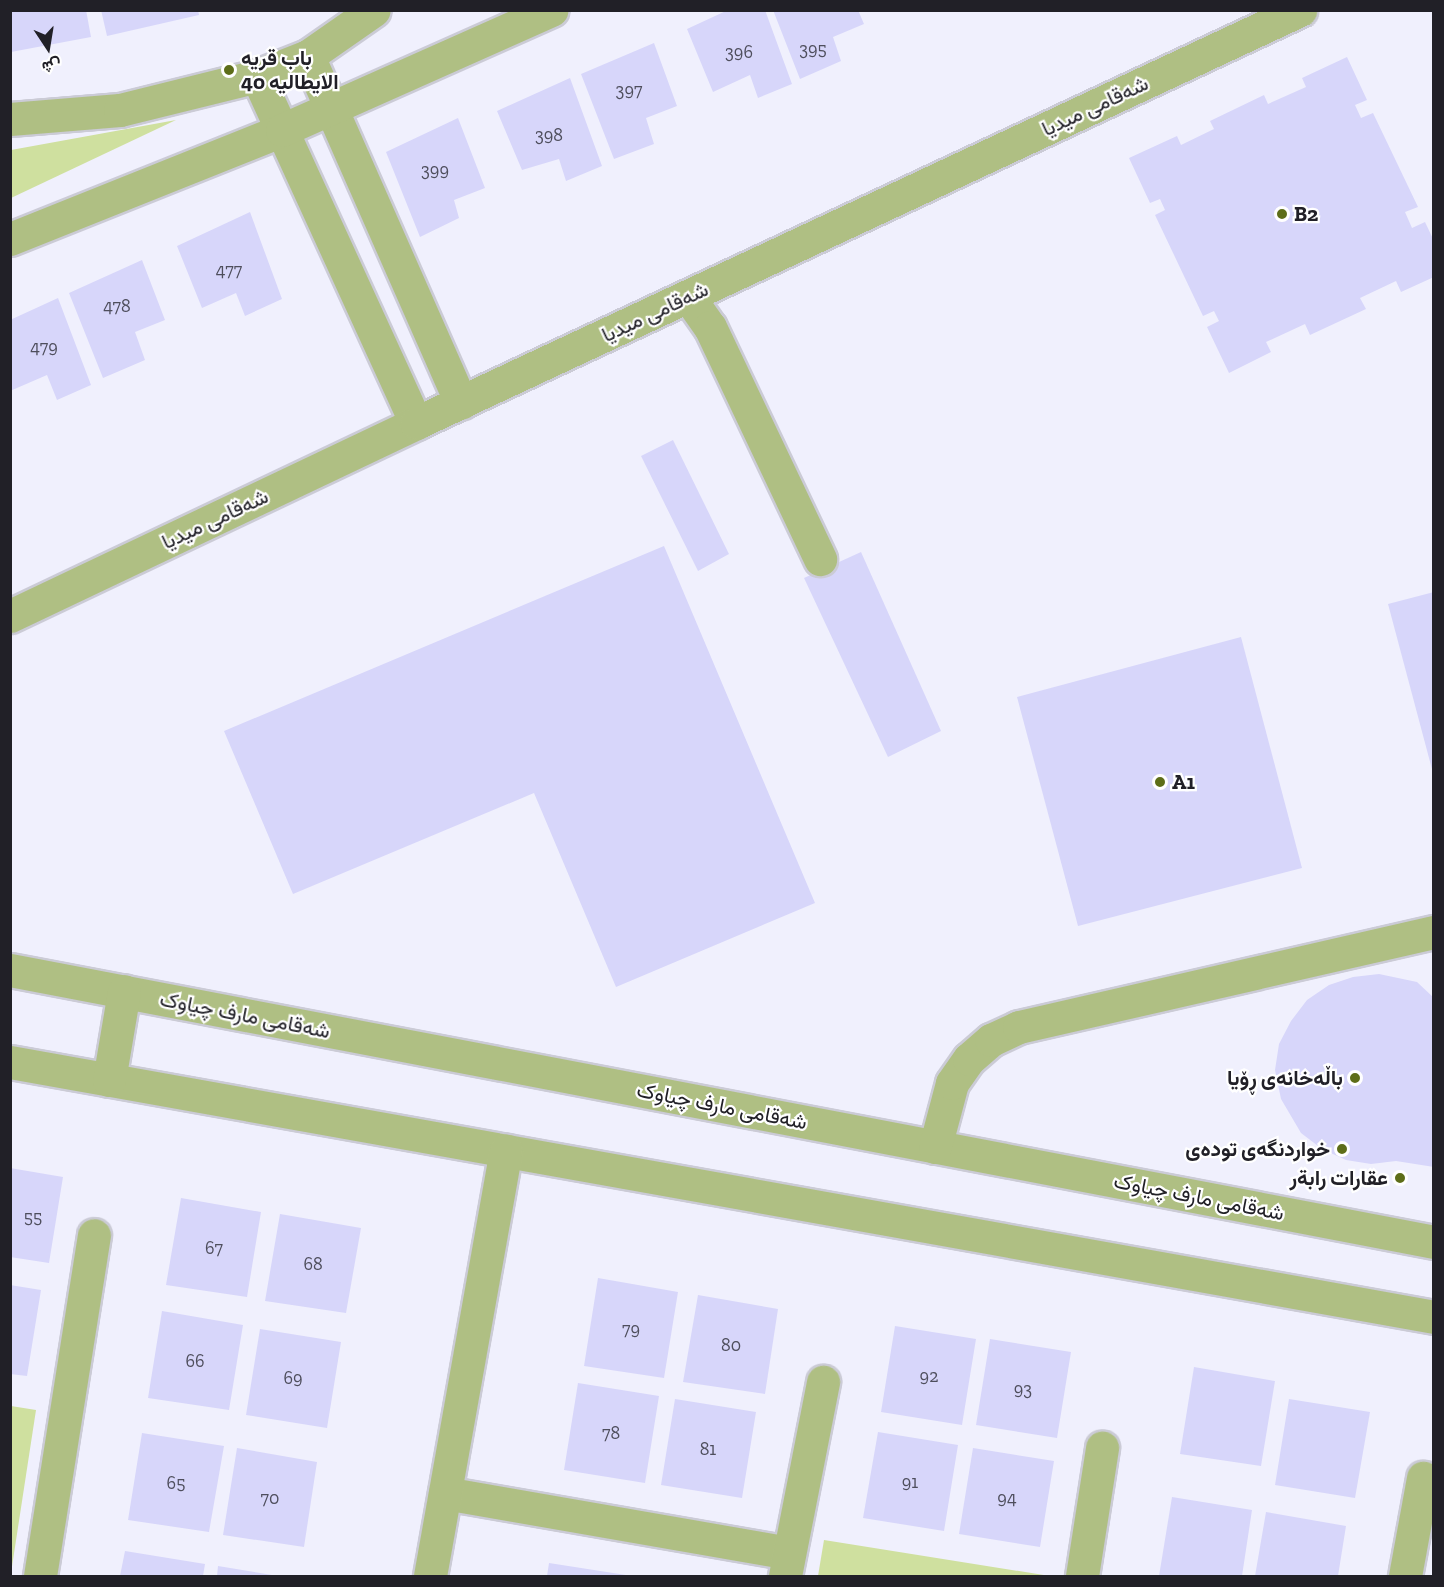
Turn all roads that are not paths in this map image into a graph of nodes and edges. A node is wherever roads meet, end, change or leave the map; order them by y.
1 (374, 10) edge
2 (551, 10) edge
3 (1300, 10) edge
4 (308, 56) junction
5 (257, 76) junction
6 (332, 109) junction
7 (10, 119) edge
8 (282, 130) junction
9 (10, 239) edge
10 (688, 296) junction
11 (461, 403) junction
12 (416, 423) junction
13 (820, 559) dead end
14 (10, 616) edge
15 (1434, 932) edge
16 (10, 970) edge
17 (124, 992) junction
18 (10, 1062) edge
19 (108, 1080) junction
20 (934, 1147) junction
21 (506, 1151) junction
22 (94, 1235) dead end
23 (1434, 1242) edge
24 (1434, 1317) edge
25 (823, 1382) dead end
26 (1102, 1448) dead end
27 (1423, 1478) dead end
28 (445, 1493) junction
29 (787, 1565) edge
30 (40, 1576) edge
31 (430, 1576) edge
32 (1082, 1576) edge
33 (1405, 1576) edge

1 - 4 street
2 - 6 street
3 - 10 street, شەقامی میدیا
4 - 5 street
4 - 6 street
5 - 7 street
5 - 8 street
6 - 8 street
6 - 11 street
8 - 9 street
8 - 12 street
10 - 11 street, شەقامی میدیا
10 - 13 street
11 - 12 street, شەقامی میدیا
12 - 14 street, شەقامی میدیا
15 - 20 street
16 - 17 street, شەقامی مارف چیاوک
17 - 19 street
17 - 20 street, شەقامی مارف چیاوک
18 - 19 street
19 - 21 street
20 - 23 street, شەقامی مارف چیاوک
21 - 24 street
21 - 28 street
22 - 30 street
25 - 29 street
26 - 32 street
27 - 33 street
28 - 29 street
28 - 31 street

